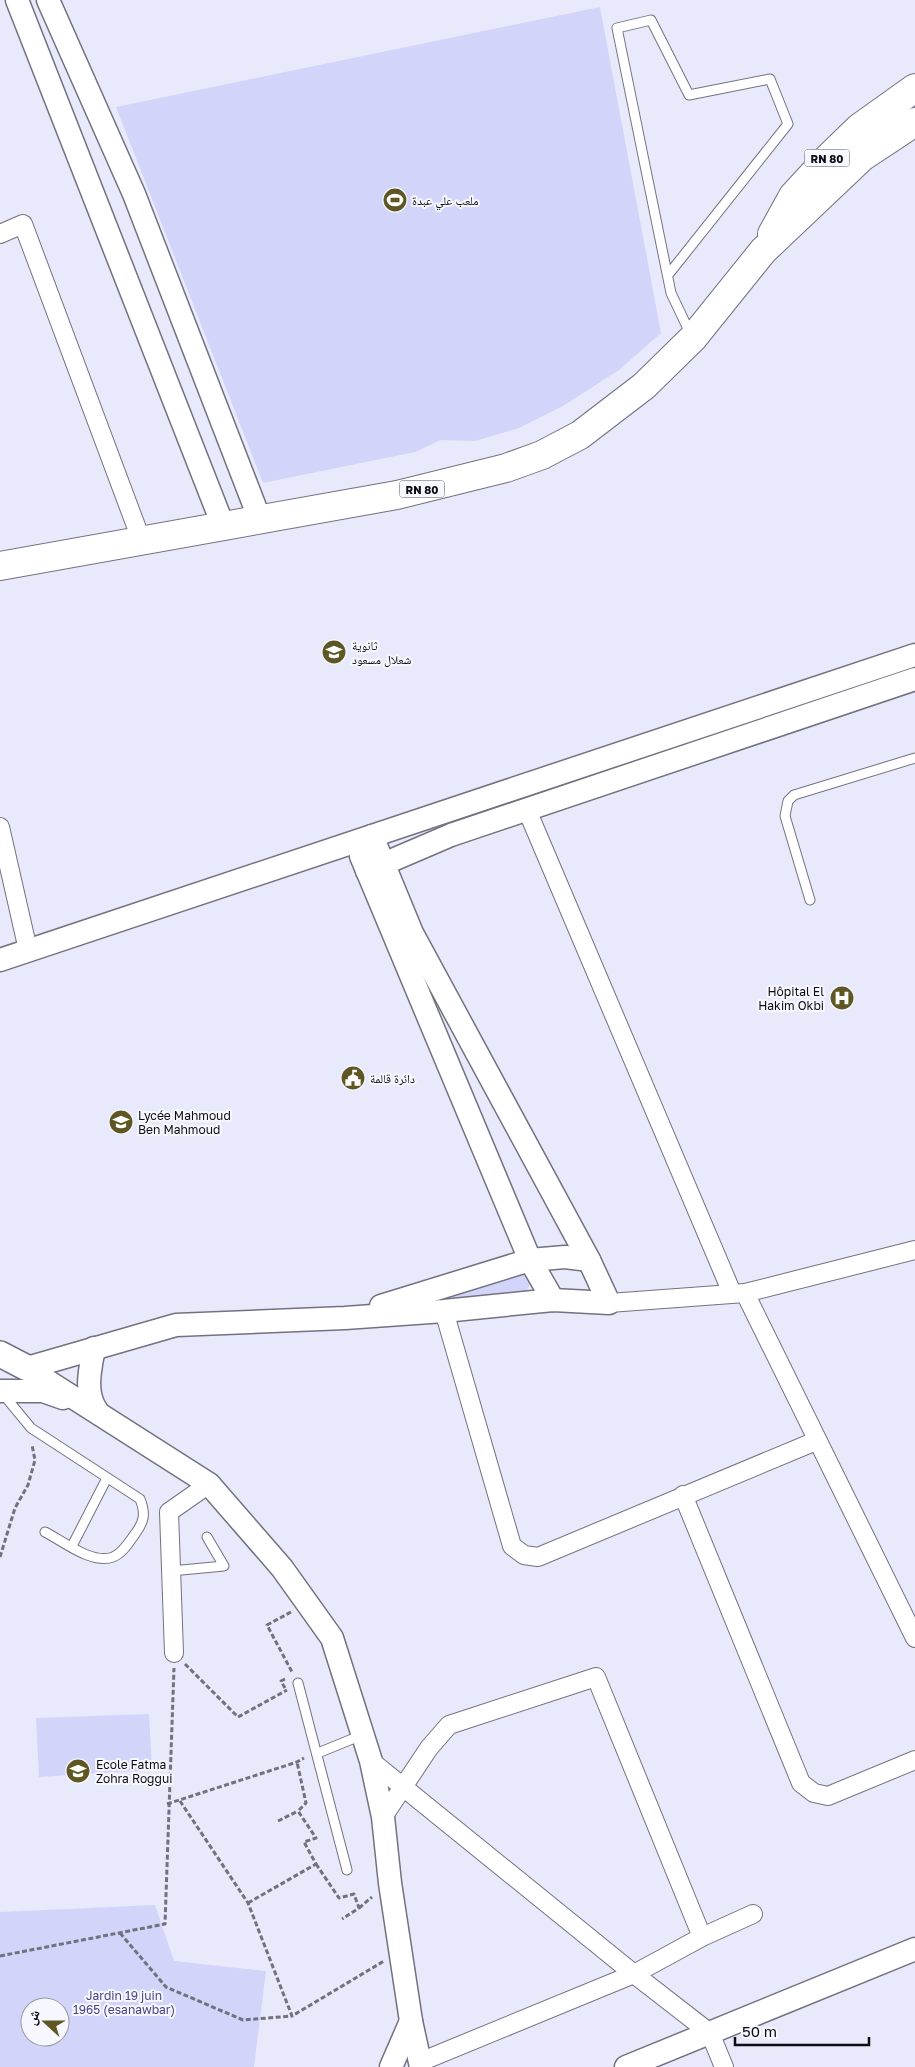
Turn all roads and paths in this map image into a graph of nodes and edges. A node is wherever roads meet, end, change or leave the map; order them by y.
1 (17, 0) edge
2 (48, 0) edge
3 (915, 88) edge
4 (915, 122) edge
5 (0, 234) edge
6 (764, 250) junction
7 (668, 275) junction
8 (693, 338) junction
9 (260, 520) junction
10 (224, 528) junction
11 (142, 542) junction
12 (0, 566) edge
13 (915, 655) edge
14 (915, 679) edge
15 (915, 758) edge
16 (527, 810) junction
17 (0, 827) edge
18 (364, 839) junction
19 (375, 867) junction
20 (810, 900) dead end
21 (28, 950) junction
22 (0, 960) edge
23 (915, 1250) edge
24 (530, 1260) junction
25 (589, 1260) junction
26 (738, 1293) junction
27 (552, 1300) junction
28 (610, 1304) junction
29 (444, 1311) junction
30 (345, 1318) junction
31 (94, 1348) junction
32 (0, 1354) edge
33 (27, 1368) junction
34 (1, 1387) edge
35 (97, 1411) junction
36 (31, 1428) junction
37 (816, 1441) junction
38 (107, 1478) junction
39 (209, 1484) junction
40 (683, 1495) junction
41 (45, 1532) dead end
42 (207, 1536) dead end
43 (72, 1546) junction
44 (0, 1557) edge
45 (171, 1571) junction
46 (307, 1603) junction
47 (915, 1638) edge
48 (174, 1652) junction
49 (298, 1683) dead end
50 (287, 1690) junction
51 (290, 1700) dead end
52 (362, 1735) junction
53 (318, 1753) junction
54 (915, 1760) edge
55 (371, 1761) junction
56 (297, 1762) junction
57 (403, 1786) junction
58 (180, 1801) junction
59 (167, 1804) junction
60 (298, 1811) junction
61 (384, 1818) junction
62 (278, 1821) dead end
63 (316, 1864) junction
64 (347, 1870) dead end
65 (248, 1903) junction
66 (754, 1914) dead end
67 (342, 1919) dead end
68 (120, 1932) junction
69 (702, 1937) junction
70 (402, 1950) junction
71 (0, 1956) edge
72 (913, 1956) edge
73 (634, 1974) junction
74 (292, 2016) junction
75 (411, 2021) junction
76 (710, 2033) junction
77 (420, 2064) edge
78 (391, 2067) edge
79 (626, 2067) edge
80 (724, 2067) edge

1 - 10 street
2 - 9 street
3 - 6 main road, RN 80
4 - 6 main road, RN 80
5 - 11 street
6 - 8 main road, RN 80
7 - 7 lane
7 - 8 lane
8 - 9 main road, RN 80
9 - 10 main road, RN 80
10 - 11 main road, RN 80
11 - 12 main road, RN 80
13 - 18 street
14 - 16 street
15 - 20 lane
16 - 19 street
16 - 26 street
17 - 21 street
18 - 19 street
18 - 21 street
19 - 24 street
19 - 25 street
21 - 22 street
23 - 26 street
24 - 25 street
24 - 27 street
24 - 30 street
25 - 28 street
26 - 28 street
26 - 37 street
27 - 28 street
27 - 29 street
29 - 30 street
29 - 40 street
30 - 31 street
31 - 33 street
31 - 35 street
32 - 33 main road
33 - 34 main road
33 - 35 street
34 - 35 street
34 - 36 lane
35 - 39 street
36 - 38 lane
36 - 44 path
37 - 40 street
37 - 47 street
38 - 43 lane
38 - 43 lane
39 - 45 street
39 - 46 street
40 - 54 street
41 - 43 lane
42 - 45 lane
45 - 48 street
46 - 50 path
46 - 52 street
48 - 50 path
48 - 59 path
49 - 53 lane
50 - 51 path
52 - 53 lane
52 - 55 street
53 - 56 path
53 - 64 lane
55 - 57 street
55 - 61 street
56 - 58 path
56 - 60 path
57 - 61 street
57 - 69 street
57 - 73 street
58 - 59 path
58 - 65 path
59 - 68 path
60 - 62 path
60 - 63 path
61 - 70 street
63 - 65 path
63 - 67 path
65 - 74 path
66 - 69 street
68 - 71 path
68 - 74 path
69 - 73 street
70 - 74 path
70 - 75 street
72 - 76 street
73 - 76 street
73 - 77 street
75 - 77 street
75 - 78 street
76 - 79 street
76 - 80 street

